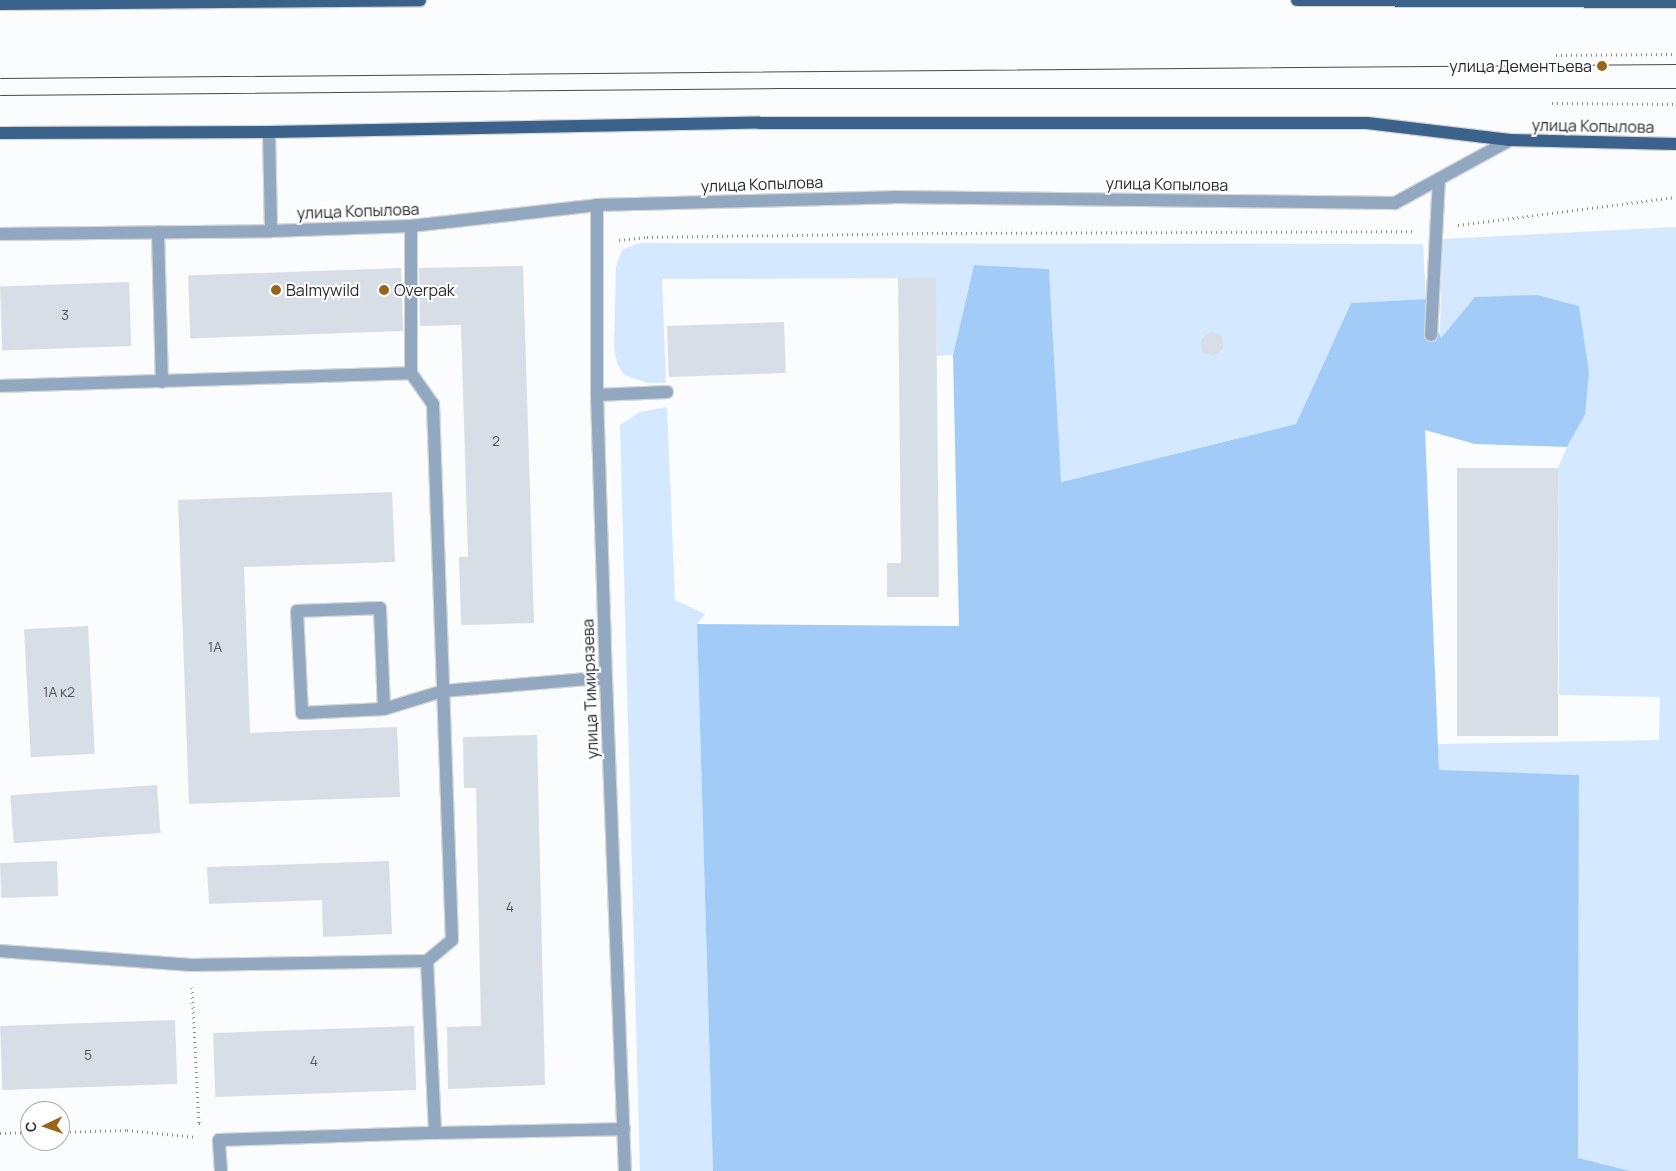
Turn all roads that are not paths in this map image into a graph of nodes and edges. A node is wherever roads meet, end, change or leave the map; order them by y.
1 (420, 0) edge
2 (1296, 0) edge
3 (1676, 2) edge
4 (0, 4) edge
5 (269, 132) junction
6 (0, 133) edge
7 (1510, 140) junction
8 (1676, 144) edge
9 (1439, 179) junction
10 (597, 206) junction
11 (411, 226) junction
12 (271, 231) junction
13 (158, 232) junction
14 (0, 234) edge
15 (1431, 335) dead end
16 (411, 373) junction
17 (162, 382) junction
18 (0, 386) edge
19 (667, 392) dead end
20 (597, 395) junction
21 (606, 679) junction
22 (443, 691) junction
23 (384, 709) junction
24 (0, 951) edge
25 (428, 961) junction
26 (624, 1129) junction
27 (435, 1133) junction
28 (221, 1171) edge
29 (625, 1171) edge

1 - 4 main road
2 - 3 main road
5 - 6 main road, улица Копылова
5 - 7 main road, улица Копылова
5 - 12 street
7 - 8 main road, улица Копылова
7 - 9 street, улица Копылова
9 - 10 street, улица Копылова
9 - 15 street
10 - 11 street, улица Копылова
10 - 20 street, улица Тимирязева
11 - 12 street, улица Копылова
11 - 16 street
12 - 13 street, улица Копылова
13 - 14 street, улица Копылова
13 - 17 street
16 - 17 street
16 - 22 street
17 - 18 street
19 - 20 street
20 - 21 street, улица Тимирязева
21 - 22 street
21 - 26 street, улица Тимирязева
22 - 23 street
22 - 25 street
23 - 23 street
24 - 25 street
25 - 27 street
26 - 27 street
26 - 29 street, улица Тимирязева
27 - 28 street

